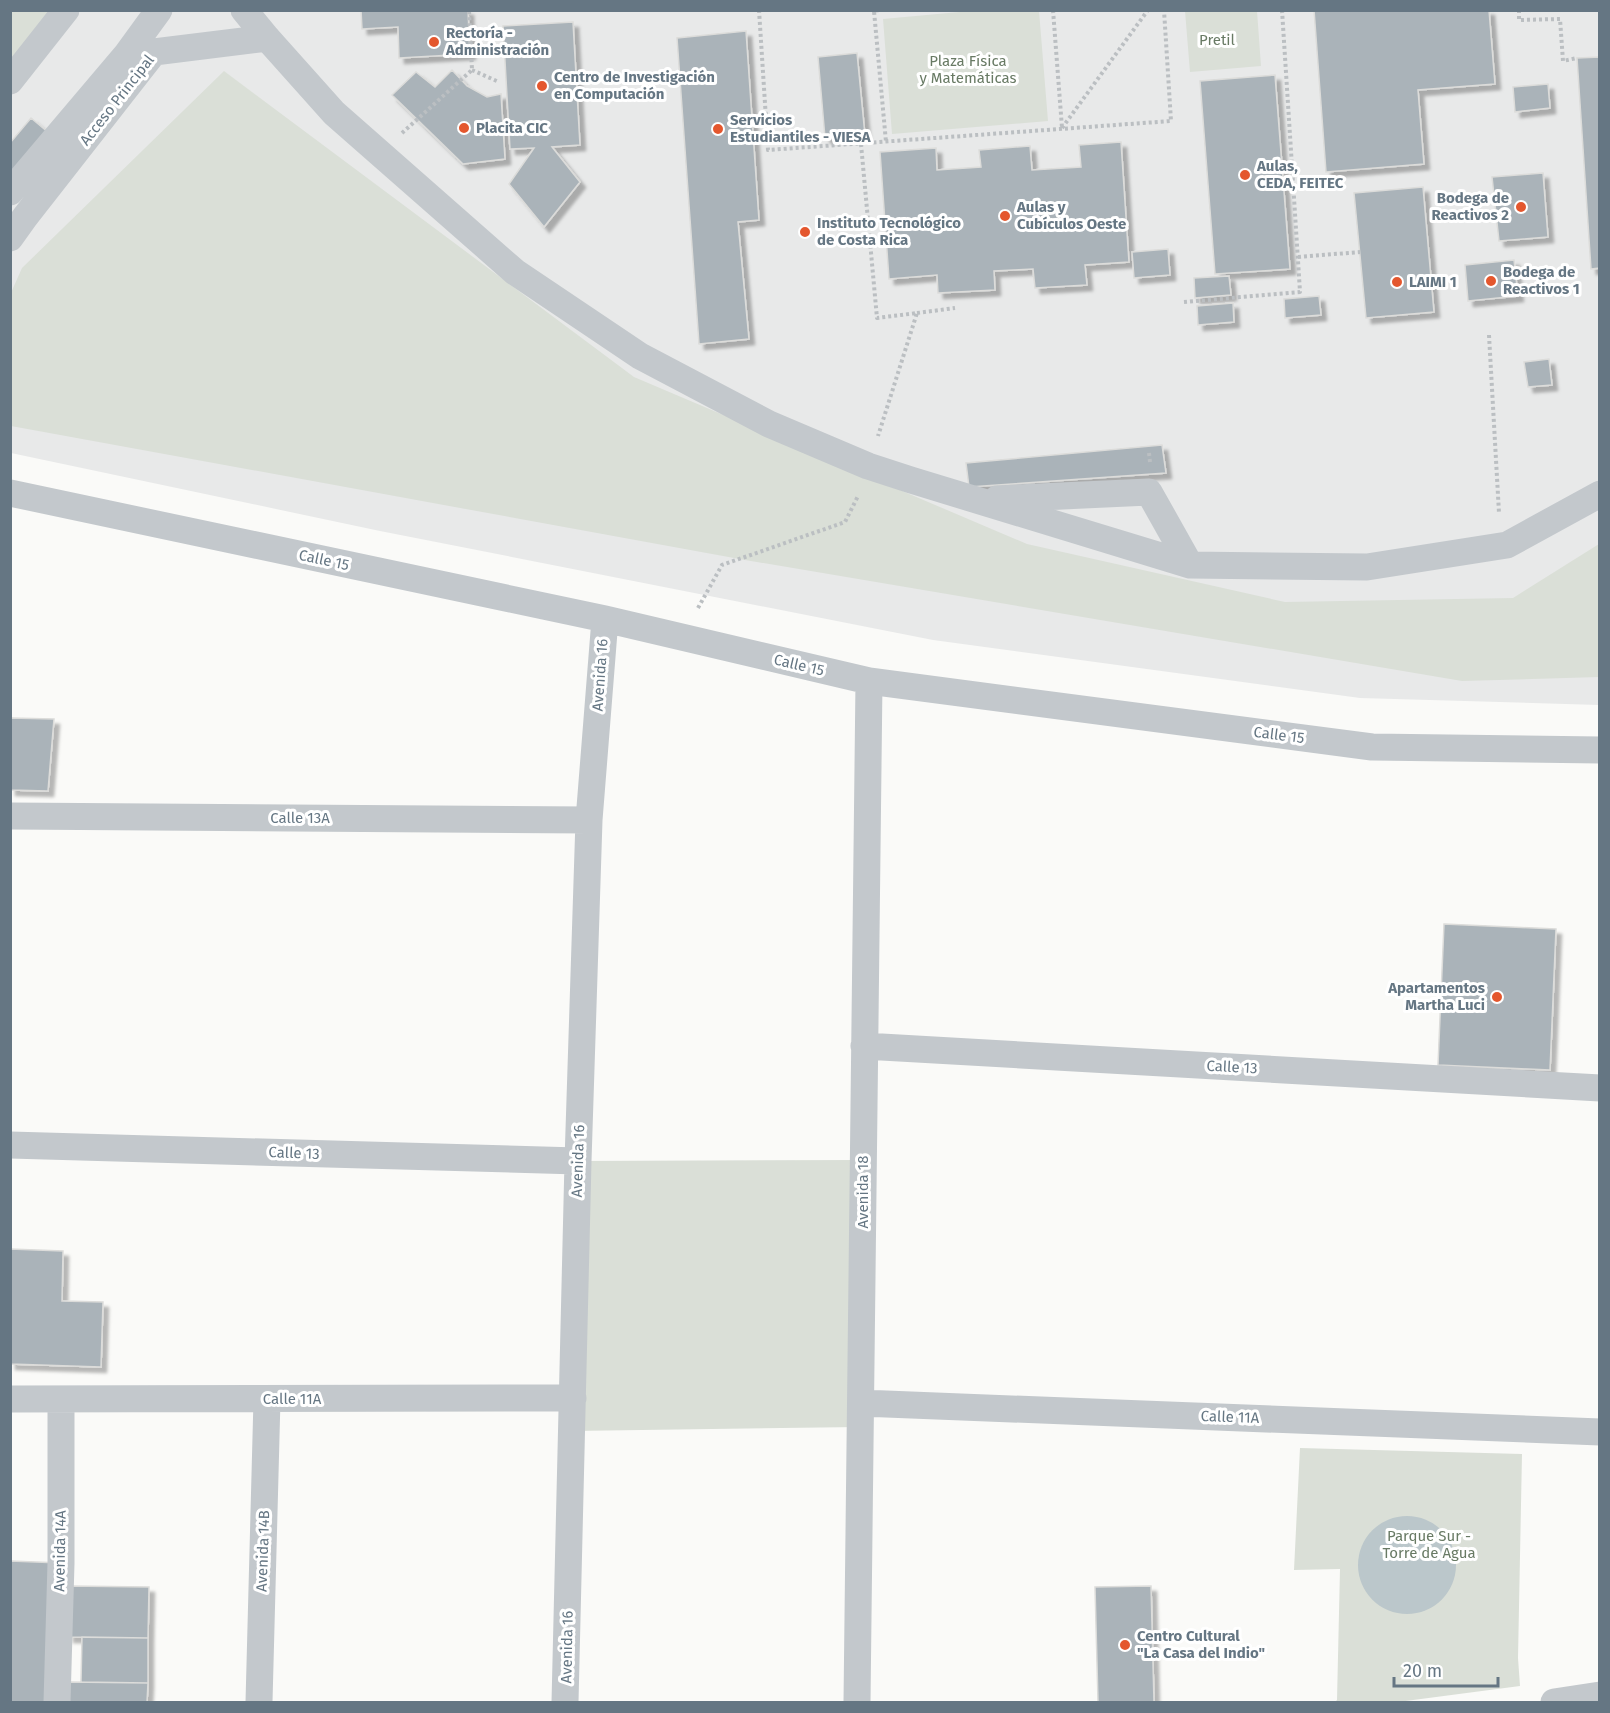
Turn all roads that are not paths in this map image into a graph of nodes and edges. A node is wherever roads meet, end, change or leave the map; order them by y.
1 (66, 10) edge
2 (159, 10) edge
3 (244, 10) edge
4 (267, 38) junction
5 (10, 81) edge
6 (10, 192) edge
7 (10, 238) edge
8 (10, 493) edge
9 (1599, 494) edge
10 (977, 500) junction
11 (1190, 565) junction
12 (604, 620) junction
13 (869, 681) junction
14 (1599, 750) edge
15 (10, 816) edge
16 (589, 820) junction
17 (864, 1046) junction
18 (1599, 1088) edge
19 (10, 1145) edge
20 (578, 1161) junction
21 (573, 1398) junction
22 (10, 1399) edge
23 (61, 1399) junction
24 (267, 1399) junction
25 (861, 1402) junction
26 (1599, 1432) edge
27 (1599, 1695) edge
28 (57, 1702) edge
29 (259, 1702) edge
30 (566, 1702) edge
31 (857, 1702) edge
32 (1554, 1702) edge

1 - 5 street
2 - 6 street, Acceso Principal
3 - 4 street
4 - 7 street, Acceso Principal
4 - 10 street
8 - 12 street, Calle 15
9 - 11 street
10 - 11 street
10 - 11 street
12 - 13 street, Calle 15
12 - 16 street, Avenida 16
13 - 14 street, Calle 15
13 - 17 street, Avenida 18
15 - 16 street, Calle 13A
16 - 20 street, Avenida 16
17 - 18 street, Calle 13
17 - 25 street, Avenida 18
19 - 20 street, Calle 13
20 - 21 street, Avenida 16
21 - 24 street, Calle 11A
21 - 30 street, Avenida 16
22 - 23 street, Calle 11A
23 - 24 street, Calle 11A
23 - 28 street, Avenida 14A
24 - 29 street, Avenida 14B
25 - 26 street, Calle 11A
25 - 31 street, Avenida 18
27 - 32 street

